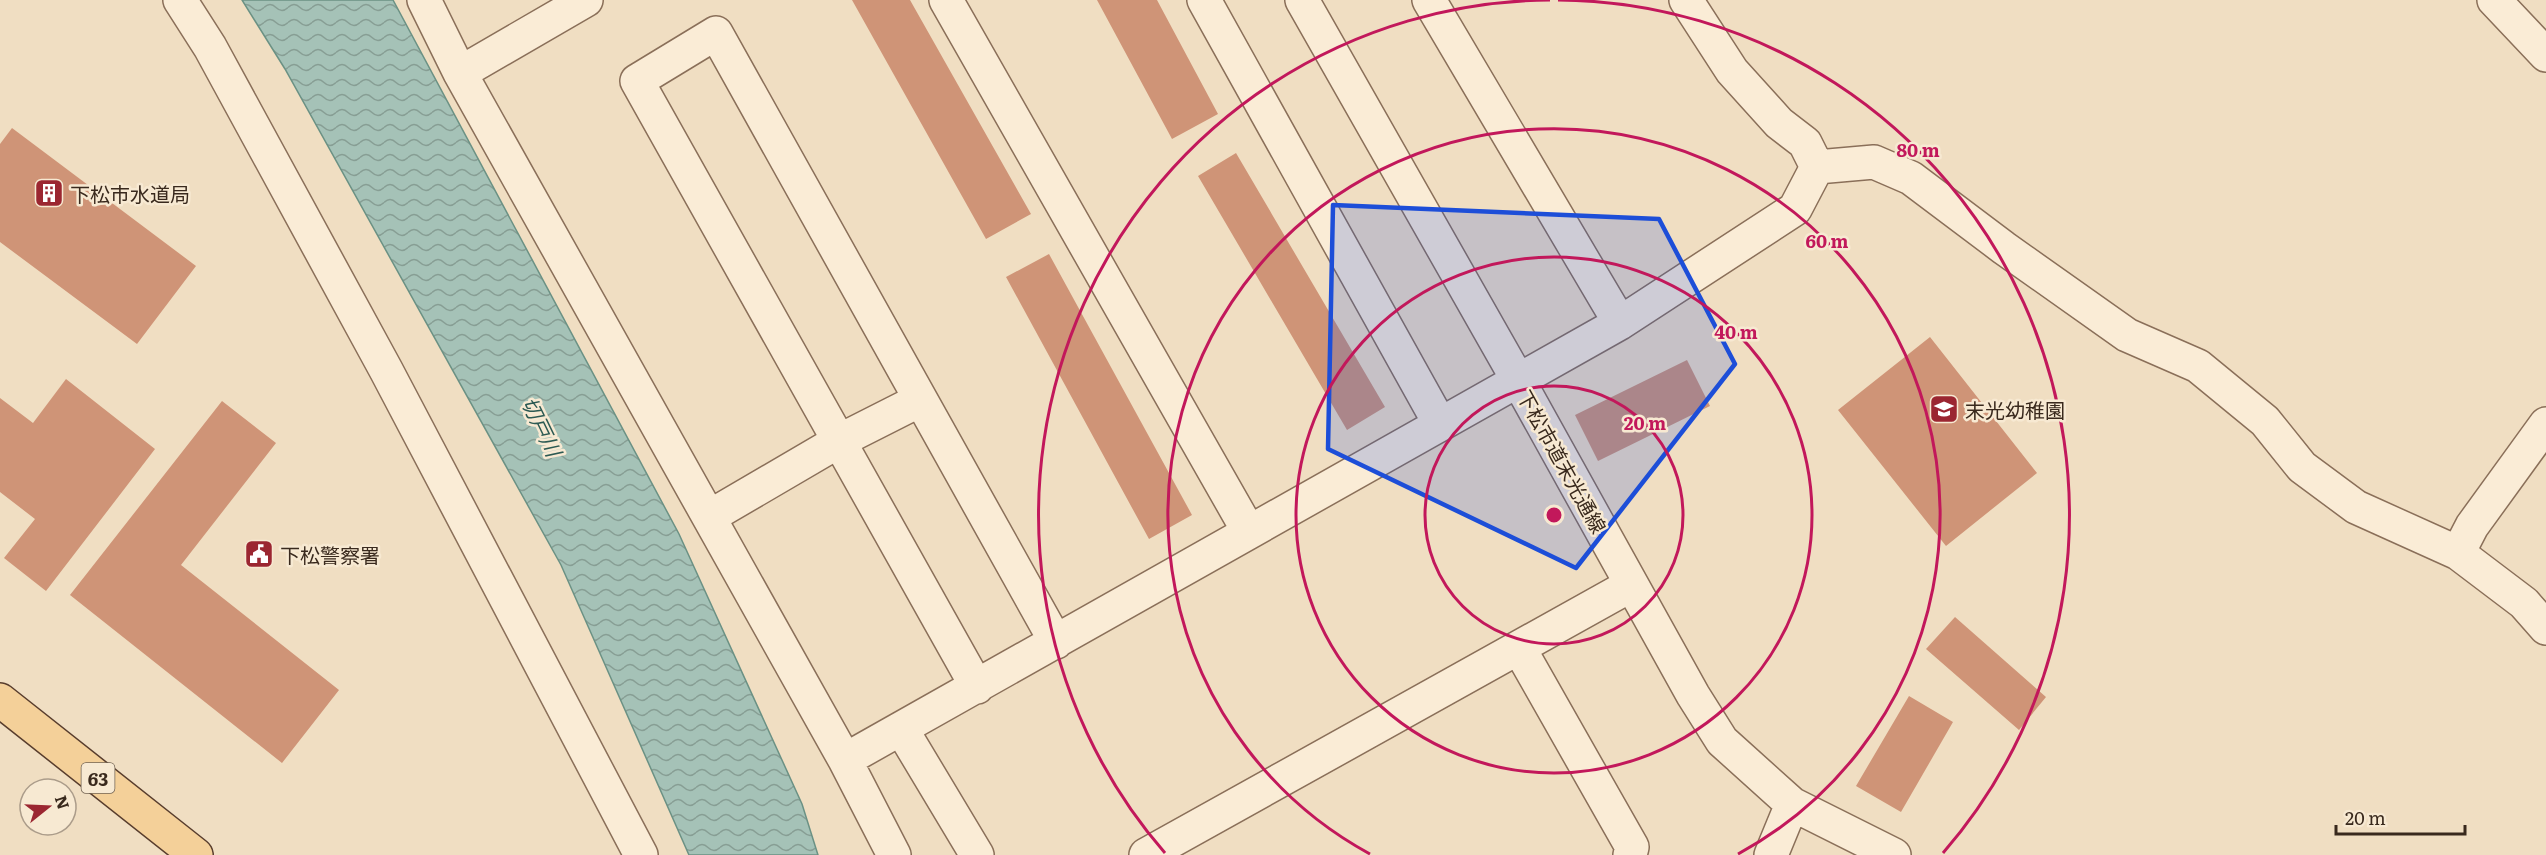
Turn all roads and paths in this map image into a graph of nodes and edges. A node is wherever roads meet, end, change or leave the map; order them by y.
1 (180, 0) edge
2 (424, 0) edge
3 (586, 0) edge
4 (946, 0) edge
5 (1204, 0) edge
6 (1302, 0) edge
7 (1429, 0) edge
8 (1686, 0) edge
9 (2494, 0) edge
10 (2546, 55) edge
11 (460, 73) junction
12 (1817, 167) junction
13 (1620, 323) junction
14 (1518, 380) junction
15 (920, 399) junction
16 (1440, 424) junction
17 (2546, 424) edge
18 (839, 441) junction
19 (709, 517) junction
20 (1249, 532) junction
21 (2458, 552) junction
22 (1631, 585) junction
23 (2546, 628) edge
24 (1056, 642) junction
25 (1519, 648) junction
26 (977, 687) junction
27 (0, 700) edge
28 (902, 730) junction
29 (845, 760) junction
30 (1792, 804) junction
31 (196, 855) edge
32 (641, 855) edge
33 (894, 855) edge
34 (977, 855) edge
35 (1146, 855) edge
36 (1630, 855) edge
37 (1771, 855) edge
38 (1894, 855) edge

1 - 32 street
2 - 11 street
3 - 11 street
4 - 20 street
5 - 16 street
6 - 14 street, 下松市道末光通線
7 - 13 street
8 - 12 street
9 - 10 street
11 - 19 street
12 - 13 street
12 - 21 street
13 - 14 street
14 - 16 street
14 - 22 street, 下松市道末光通線
15 - 18 street
15 - 18 street
15 - 24 street
16 - 20 street
17 - 21 street
18 - 19 street
18 - 26 street
19 - 29 street
20 - 24 street
21 - 23 street
22 - 25 street
22 - 30 street, 下松市道末光通線
24 - 26 street
25 - 35 street
25 - 36 street
26 - 28 street
27 - 31 main road, 63
28 - 29 street
28 - 34 street
29 - 33 street
30 - 37 street
30 - 38 street, 下松市道末光通線

